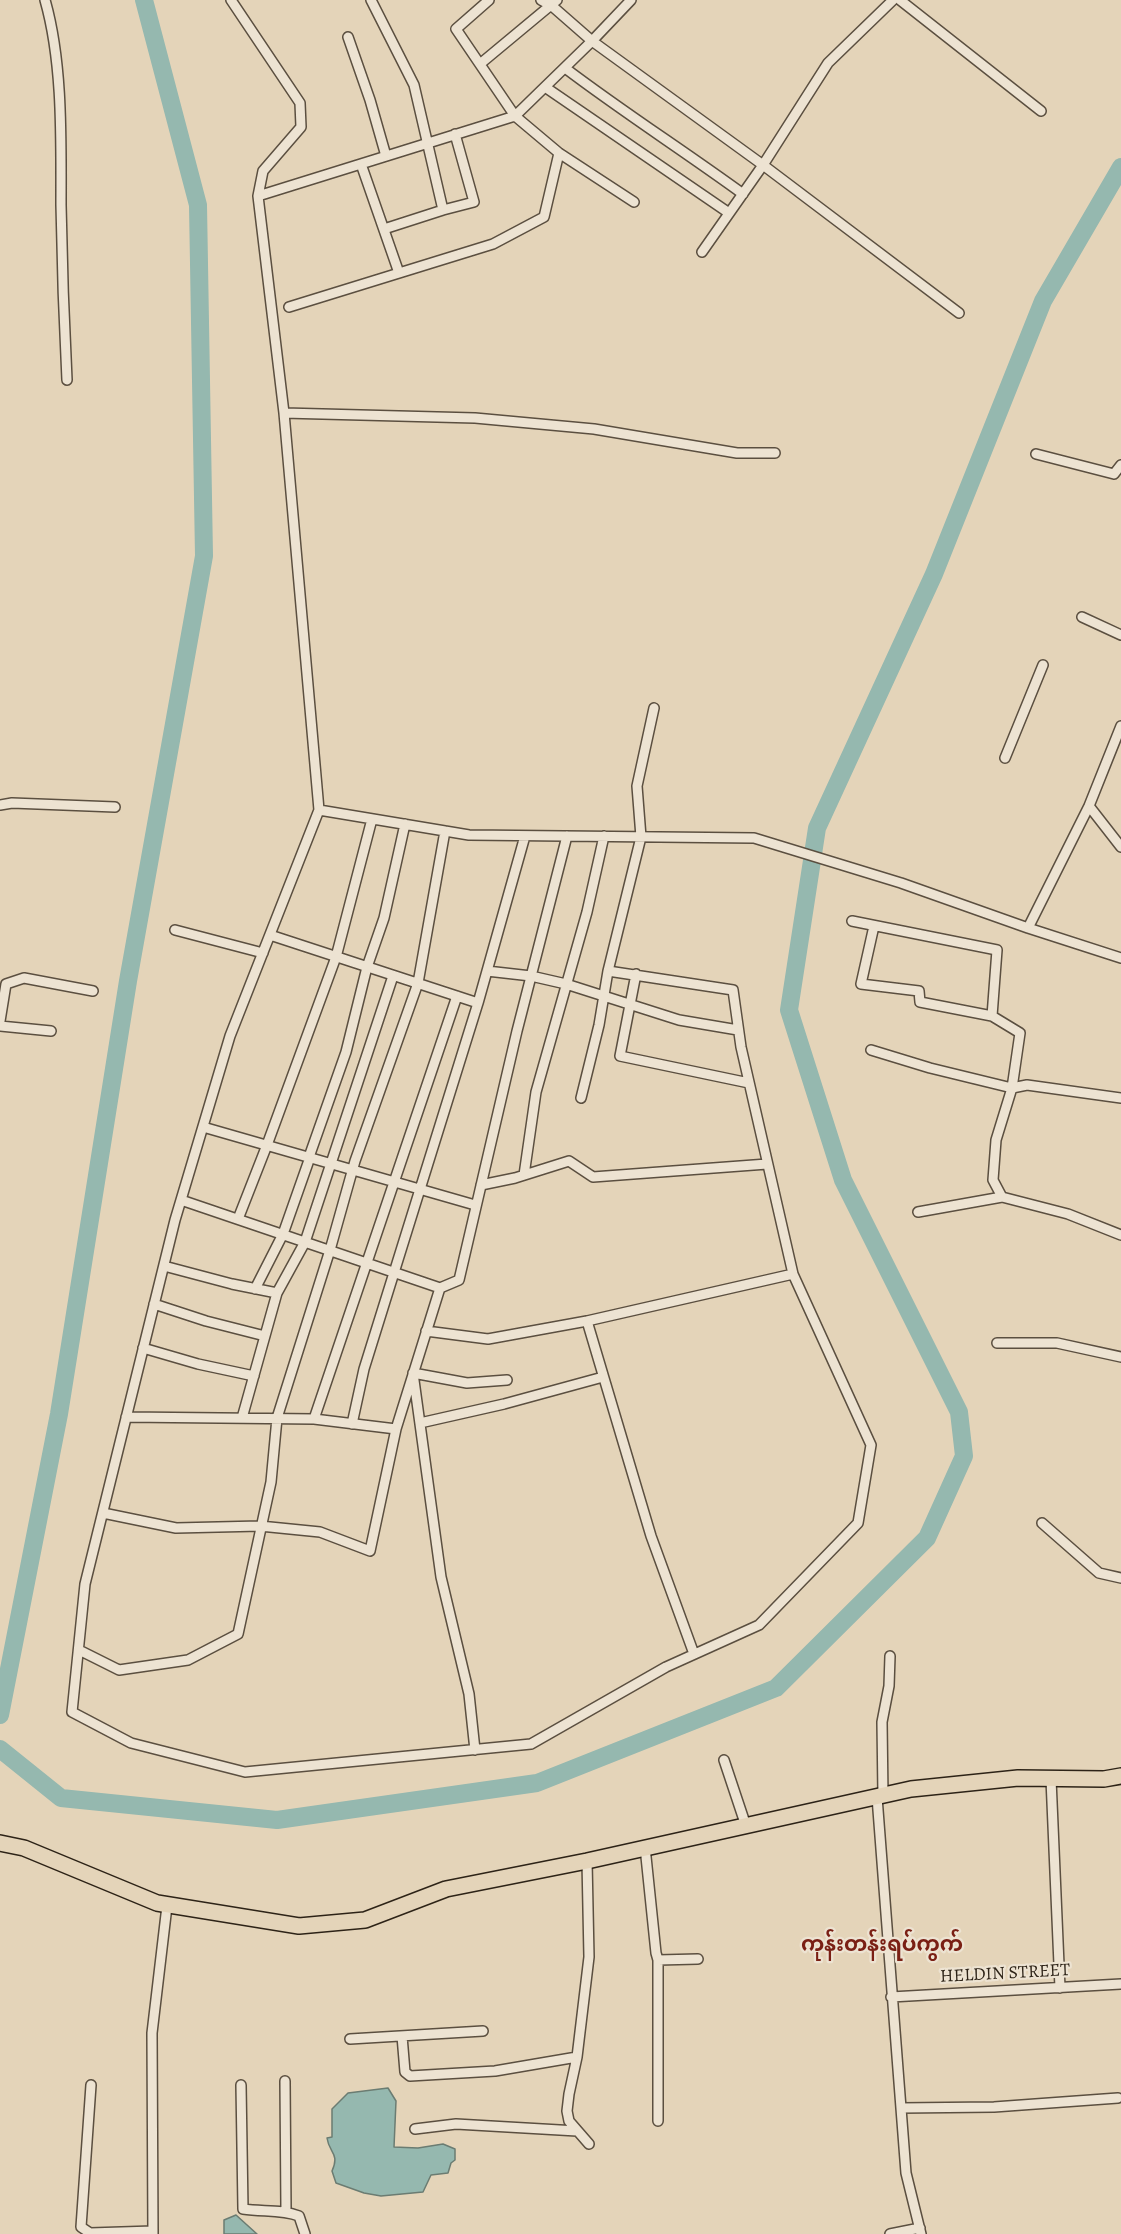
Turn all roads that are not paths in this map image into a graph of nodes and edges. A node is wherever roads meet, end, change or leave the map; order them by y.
1 (45, 0) edge
2 (231, 0) edge
3 (371, 0) edge
4 (489, 0) edge
5 (541, 0) edge
6 (631, 0) edge
7 (893, 0) edge
8 (900, 0) edge
9 (554, 3) edge
10 (348, 38) dead end
11 (592, 41) junction
12 (480, 64) junction
13 (565, 68) junction
14 (545, 87) junction
15 (1041, 111) dead end
16 (515, 116) junction
17 (455, 134) junction
18 (428, 143) junction
19 (559, 153) junction
20 (386, 156) junction
21 (361, 164) junction
22 (763, 165) junction
23 (743, 194) junction
24 (258, 196) junction
25 (634, 202) dead end
26 (443, 210) junction
27 (729, 213) junction
28 (384, 229) junction
29 (702, 252) dead end
30 (399, 273) junction
31 (288, 307) dead end
32 (959, 313) dead end
33 (67, 380) dead end
34 (284, 413) junction
35 (775, 453) dead end
36 (1036, 454) dead end
37 (1121, 465) edge
38 (1082, 617) dead end
39 (1121, 635) edge
40 (1043, 665) dead end
41 (654, 708) dead end
42 (1121, 726) edge
43 (1005, 758) dead end
44 (0, 805) edge
45 (1089, 806) junction
46 (115, 807) dead end
47 (319, 810) junction
48 (372, 819) junction
49 (405, 824) junction
50 (445, 831) junction
51 (525, 836) junction
52 (567, 836) junction
53 (604, 836) junction
54 (641, 837) junction
55 (1121, 847) edge
56 (852, 921) dead end
57 (874, 926) junction
58 (1028, 928) junction
59 (175, 930) dead end
60 (270, 935) junction
61 (263, 952) junction
62 (336, 957) junction
63 (1121, 958) edge
64 (367, 967) junction
65 (487, 972) junction
66 (608, 972) junction
67 (636, 974) junction
68 (393, 975) junction
69 (531, 976) junction
70 (418, 983) junction
71 (566, 984) junction
72 (93, 991) dead end
73 (457, 996) junction
74 (603, 996) junction
75 (478, 1003) junction
76 (629, 1003) junction
77 (992, 1016) junction
78 (0, 1021) edge
79 (0, 1026) edge
80 (51, 1030) dead end
81 (738, 1030) junction
82 (871, 1050) dead end
83 (749, 1083) junction
84 (1012, 1088) junction
85 (581, 1098) dead end
86 (1121, 1098) edge
87 (203, 1127) junction
88 (267, 1145) junction
89 (308, 1160) junction
90 (329, 1163) junction
91 (767, 1164) junction
92 (353, 1170) junction
93 (524, 1175) junction
94 (395, 1182) junction
95 (481, 1185) junction
96 (422, 1190) junction
97 (1002, 1197) junction
98 (181, 1200) junction
99 (475, 1205) junction
100 (918, 1212) dead end
101 (238, 1219) junction
102 (283, 1234) junction
103 (1121, 1235) edge
104 (305, 1242) junction
105 (330, 1250) junction
106 (366, 1263) junction
107 (164, 1266) junction
108 (394, 1272) junction
109 (793, 1274) junction
110 (440, 1288) junction
111 (255, 1289) junction
112 (277, 1293) junction
113 (154, 1304) junction
114 (586, 1321) junction
115 (426, 1331) junction
116 (265, 1336) junction
117 (997, 1343) dead end
118 (143, 1348) junction
119 (1121, 1357) edge
120 (413, 1373) junction
121 (254, 1376) junction
122 (603, 1377) junction
123 (507, 1380) dead end
124 (126, 1417) junction
125 (242, 1418) junction
126 (277, 1418) junction
127 (314, 1419) junction
128 (420, 1422) junction
129 (352, 1424) junction
130 (396, 1429) junction
131 (103, 1513) junction
132 (1042, 1522) dead end
133 (260, 1526) junction
134 (1121, 1578) edge
135 (79, 1650) junction
136 (694, 1654) junction
137 (890, 1656) dead end
138 (475, 1750) junction
139 (724, 1760) dead end
140 (1121, 1776) edge
141 (1051, 1779) junction
142 (880, 1797) junction
143 (746, 1826) junction
144 (0, 1843) edge
145 (645, 1847) junction
146 (587, 1861) junction
147 (167, 1906) junction
148 (698, 1959) dead end
149 (658, 1960) junction
150 (1121, 1984) edge
151 (1060, 1988) junction
152 (891, 1997) junction
153 (483, 2031) dead end
154 (402, 2036) junction
155 (350, 2039) dead end
156 (577, 2056) junction
157 (285, 2081) dead end
158 (92, 2085) dead end
159 (241, 2085) dead end
160 (1118, 2098) dead end
161 (901, 2108) junction
162 (658, 2121) dead end
163 (415, 2129) dead end
164 (577, 2131) junction
165 (589, 2144) dead end
166 (286, 2211) junction
167 (920, 2231) edge
168 (153, 2233) edge
169 (305, 2234) edge
170 (890, 2234) edge

1 - 33 street
2 - 24 street
3 - 18 street
4 - 12 street
5 - 9 street
6 - 11 street
7 - 22 street
8 - 15 street
9 - 11 street
9 - 12 street
10 - 20 street
11 - 13 street
11 - 22 street
12 - 16 street
13 - 14 street
13 - 23 street
14 - 16 street
14 - 27 street
16 - 17 street
16 - 19 street
17 - 18 street
17 - 26 street
18 - 20 street
18 - 26 street
19 - 25 street
19 - 30 street
20 - 21 street
21 - 24 street
21 - 28 street
22 - 23 street
22 - 32 street
23 - 27 street
24 - 34 street
26 - 28 street
27 - 29 street
28 - 30 street
30 - 31 street
34 - 35 street
34 - 47 street
36 - 37 street
38 - 39 street
40 - 43 street
41 - 54 street
42 - 45 street
44 - 46 street
45 - 55 street
45 - 58 street
47 - 48 street
47 - 60 street
48 - 49 street
48 - 62 street
49 - 50 street
49 - 64 street
50 - 51 street
50 - 70 street
51 - 52 street
51 - 65 street
52 - 53 street
52 - 69 street
53 - 54 street
53 - 71 street
54 - 58 street
54 - 66 street
56 - 57 street
57 - 77 street
57 - 77 street
58 - 63 street
59 - 61 street
60 - 61 street
60 - 62 street
61 - 87 street
62 - 64 street
62 - 88 street
64 - 68 street
64 - 89 street
65 - 69 street
65 - 75 street
66 - 67 street
66 - 74 street
67 - 76 street
67 - 81 street
68 - 70 street
68 - 90 street
69 - 71 street
69 - 95 street
70 - 73 street
70 - 92 street
71 - 74 street
71 - 93 street
72 - 78 street
73 - 75 street
73 - 94 street
74 - 76 street
74 - 85 street
75 - 96 street
76 - 81 street
76 - 83 street
77 - 84 street
79 - 80 street
81 - 83 street
82 - 84 street
83 - 91 street
84 - 86 street
84 - 97 street
87 - 88 street
87 - 98 street
88 - 89 street
88 - 101 street
89 - 90 street
89 - 102 street
90 - 92 street
90 - 104 street
91 - 93 street
91 - 109 street
92 - 94 street
92 - 105 street
93 - 95 street
94 - 96 street
94 - 106 street
95 - 99 street
96 - 99 street
96 - 108 street
97 - 100 street
97 - 103 street
98 - 101 street
98 - 107 street
99 - 110 street
101 - 102 street
102 - 104 street
102 - 111 street
104 - 105 street
104 - 112 street
105 - 106 street
105 - 126 street
106 - 108 street
106 - 127 street
107 - 111 street
107 - 113 street
108 - 110 street
108 - 129 street
109 - 114 street
109 - 136 street
110 - 115 street
111 - 112 street
112 - 116 street
113 - 116 street
113 - 118 street
114 - 115 street
114 - 122 street
115 - 120 street
116 - 121 street
117 - 119 street
118 - 121 street
118 - 124 street
120 - 123 street
120 - 128 street
120 - 130 street
121 - 125 street
122 - 128 street
122 - 136 street
124 - 125 street
124 - 131 street
125 - 126 street
126 - 127 street
126 - 133 street
127 - 129 street
128 - 138 street
129 - 130 street
130 - 133 street
131 - 133 street
131 - 135 street
132 - 134 street
133 - 135 street
135 - 138 street
136 - 138 street
137 - 142 street
139 - 143 street
140 - 141 main road
141 - 142 main road
141 - 151 street
142 - 143 main road
142 - 152 street
143 - 145 main road
144 - 147 main road
145 - 146 main road
145 - 149 street
146 - 147 main road
146 - 156 street
147 - 168 street
148 - 149 street
149 - 162 street
150 - 151 street, HELDIN STREET
151 - 152 street, HELDIN STREET
152 - 161 street
153 - 154 street
154 - 155 street
154 - 156 street
156 - 164 street
157 - 166 street
158 - 168 street
159 - 166 street
160 - 161 street
161 - 167 street
163 - 164 street
164 - 165 street
166 - 169 street
167 - 170 street

